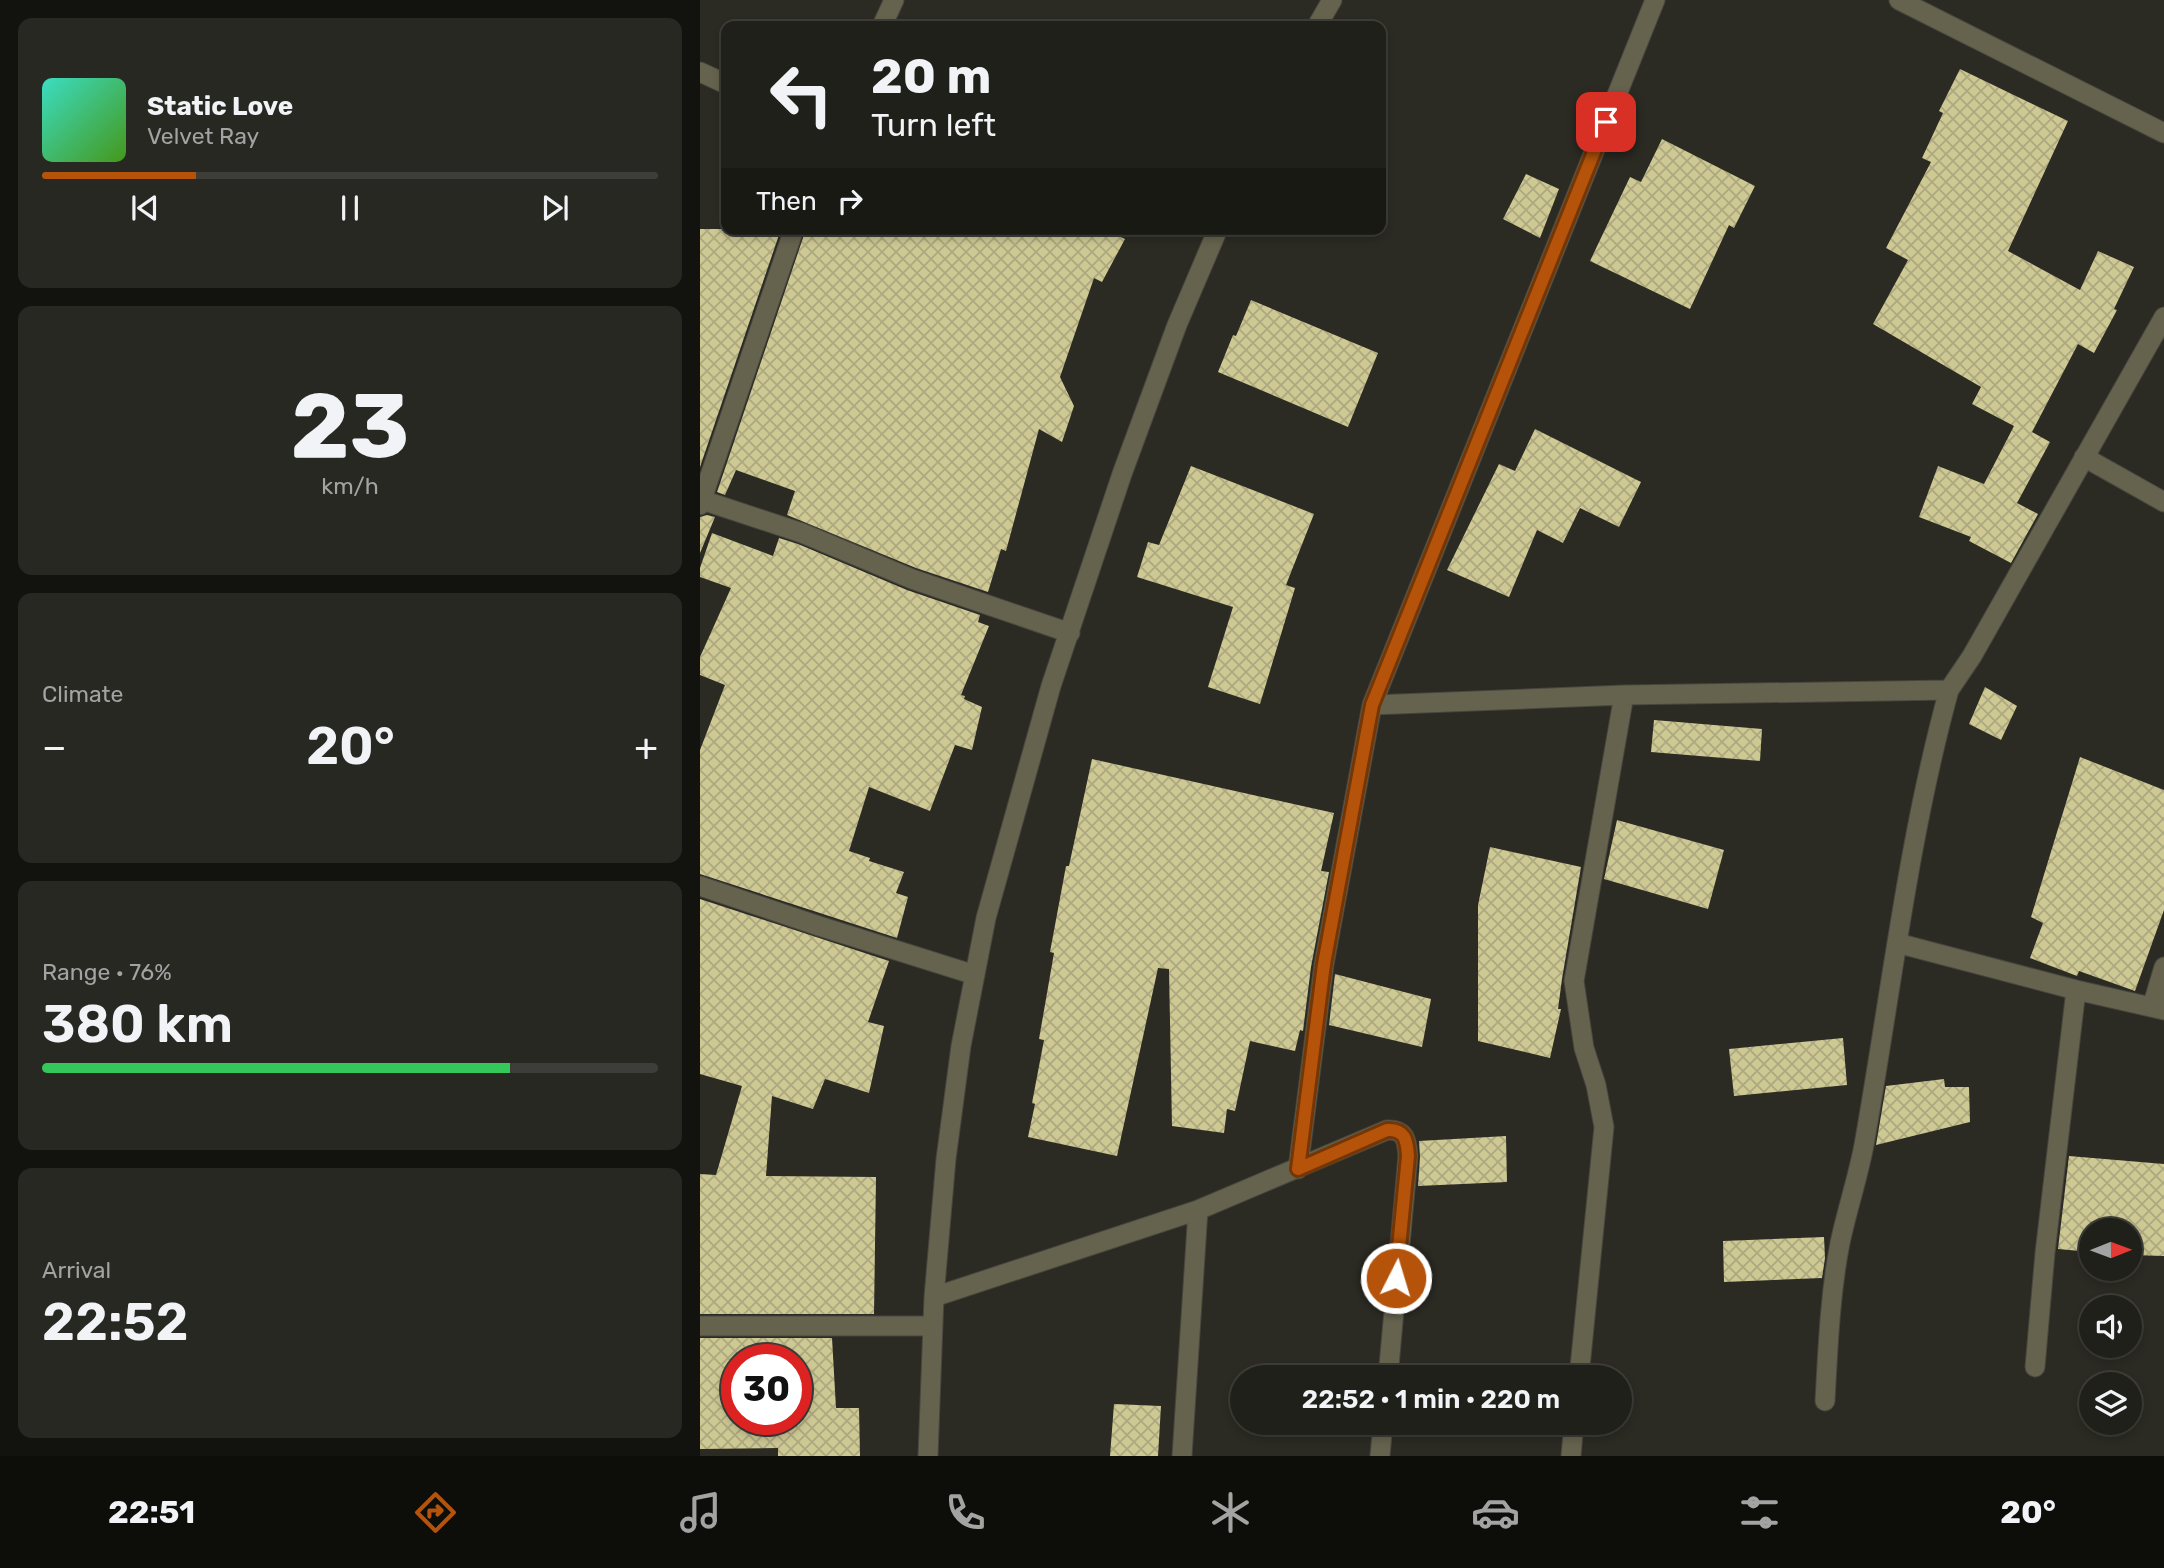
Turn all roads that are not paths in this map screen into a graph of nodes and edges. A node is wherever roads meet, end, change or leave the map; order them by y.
1 (894, 0) edge
2 (1332, 0) edge
3 (1655, 0) edge
4 (1899, 0) edge
5 (884, 21) edge
6 (1320, 21) edge
7 (700, 72) edge
8 (721, 82) edge
9 (2164, 133) edge
10 (792, 235) edge
11 (1215, 235) edge
12 (2164, 317) edge
13 (2084, 457) junction
14 (702, 493) edge
15 (2164, 502) edge
16 (1070, 633) junction
17 (1949, 690) junction
18 (1624, 695) junction
19 (1372, 705) junction
20 (700, 886) edge
21 (1897, 943) junction
22 (2164, 967) edge
23 (975, 975) junction
24 (2076, 990) junction
25 (2158, 1009) edge
26 (1298, 1169) junction
27 (1198, 1210) junction
28 (934, 1297) junction
29 (700, 1326) edge
30 (932, 1326) junction
31 (1389, 1365) edge
32 (1580, 1365) edge
33 (2035, 1367) dead end
34 (1825, 1401) dead end
35 (1382, 1435) edge
36 (1573, 1435) edge
37 (928, 1456) edge
38 (1182, 1456) edge
39 (1380, 1456) edge
40 (1571, 1456) edge

1 - 5 street
2 - 6 street
3 - 19 street
4 - 9 street
7 - 8 street
10 - 14 street
11 - 16 street
12 - 13 street
13 - 15 street
13 - 17 street
14 - 16 street
16 - 23 street
17 - 18 street
17 - 21 street
18 - 19 street
18 - 32 street
19 - 26 street
20 - 23 street
21 - 24 street
21 - 34 street
22 - 25 street
23 - 28 street
24 - 25 street
24 - 33 street
26 - 27 street
26 - 31 street
27 - 28 street
27 - 38 street
28 - 30 street
29 - 30 street
30 - 37 street
35 - 39 street
36 - 40 street

